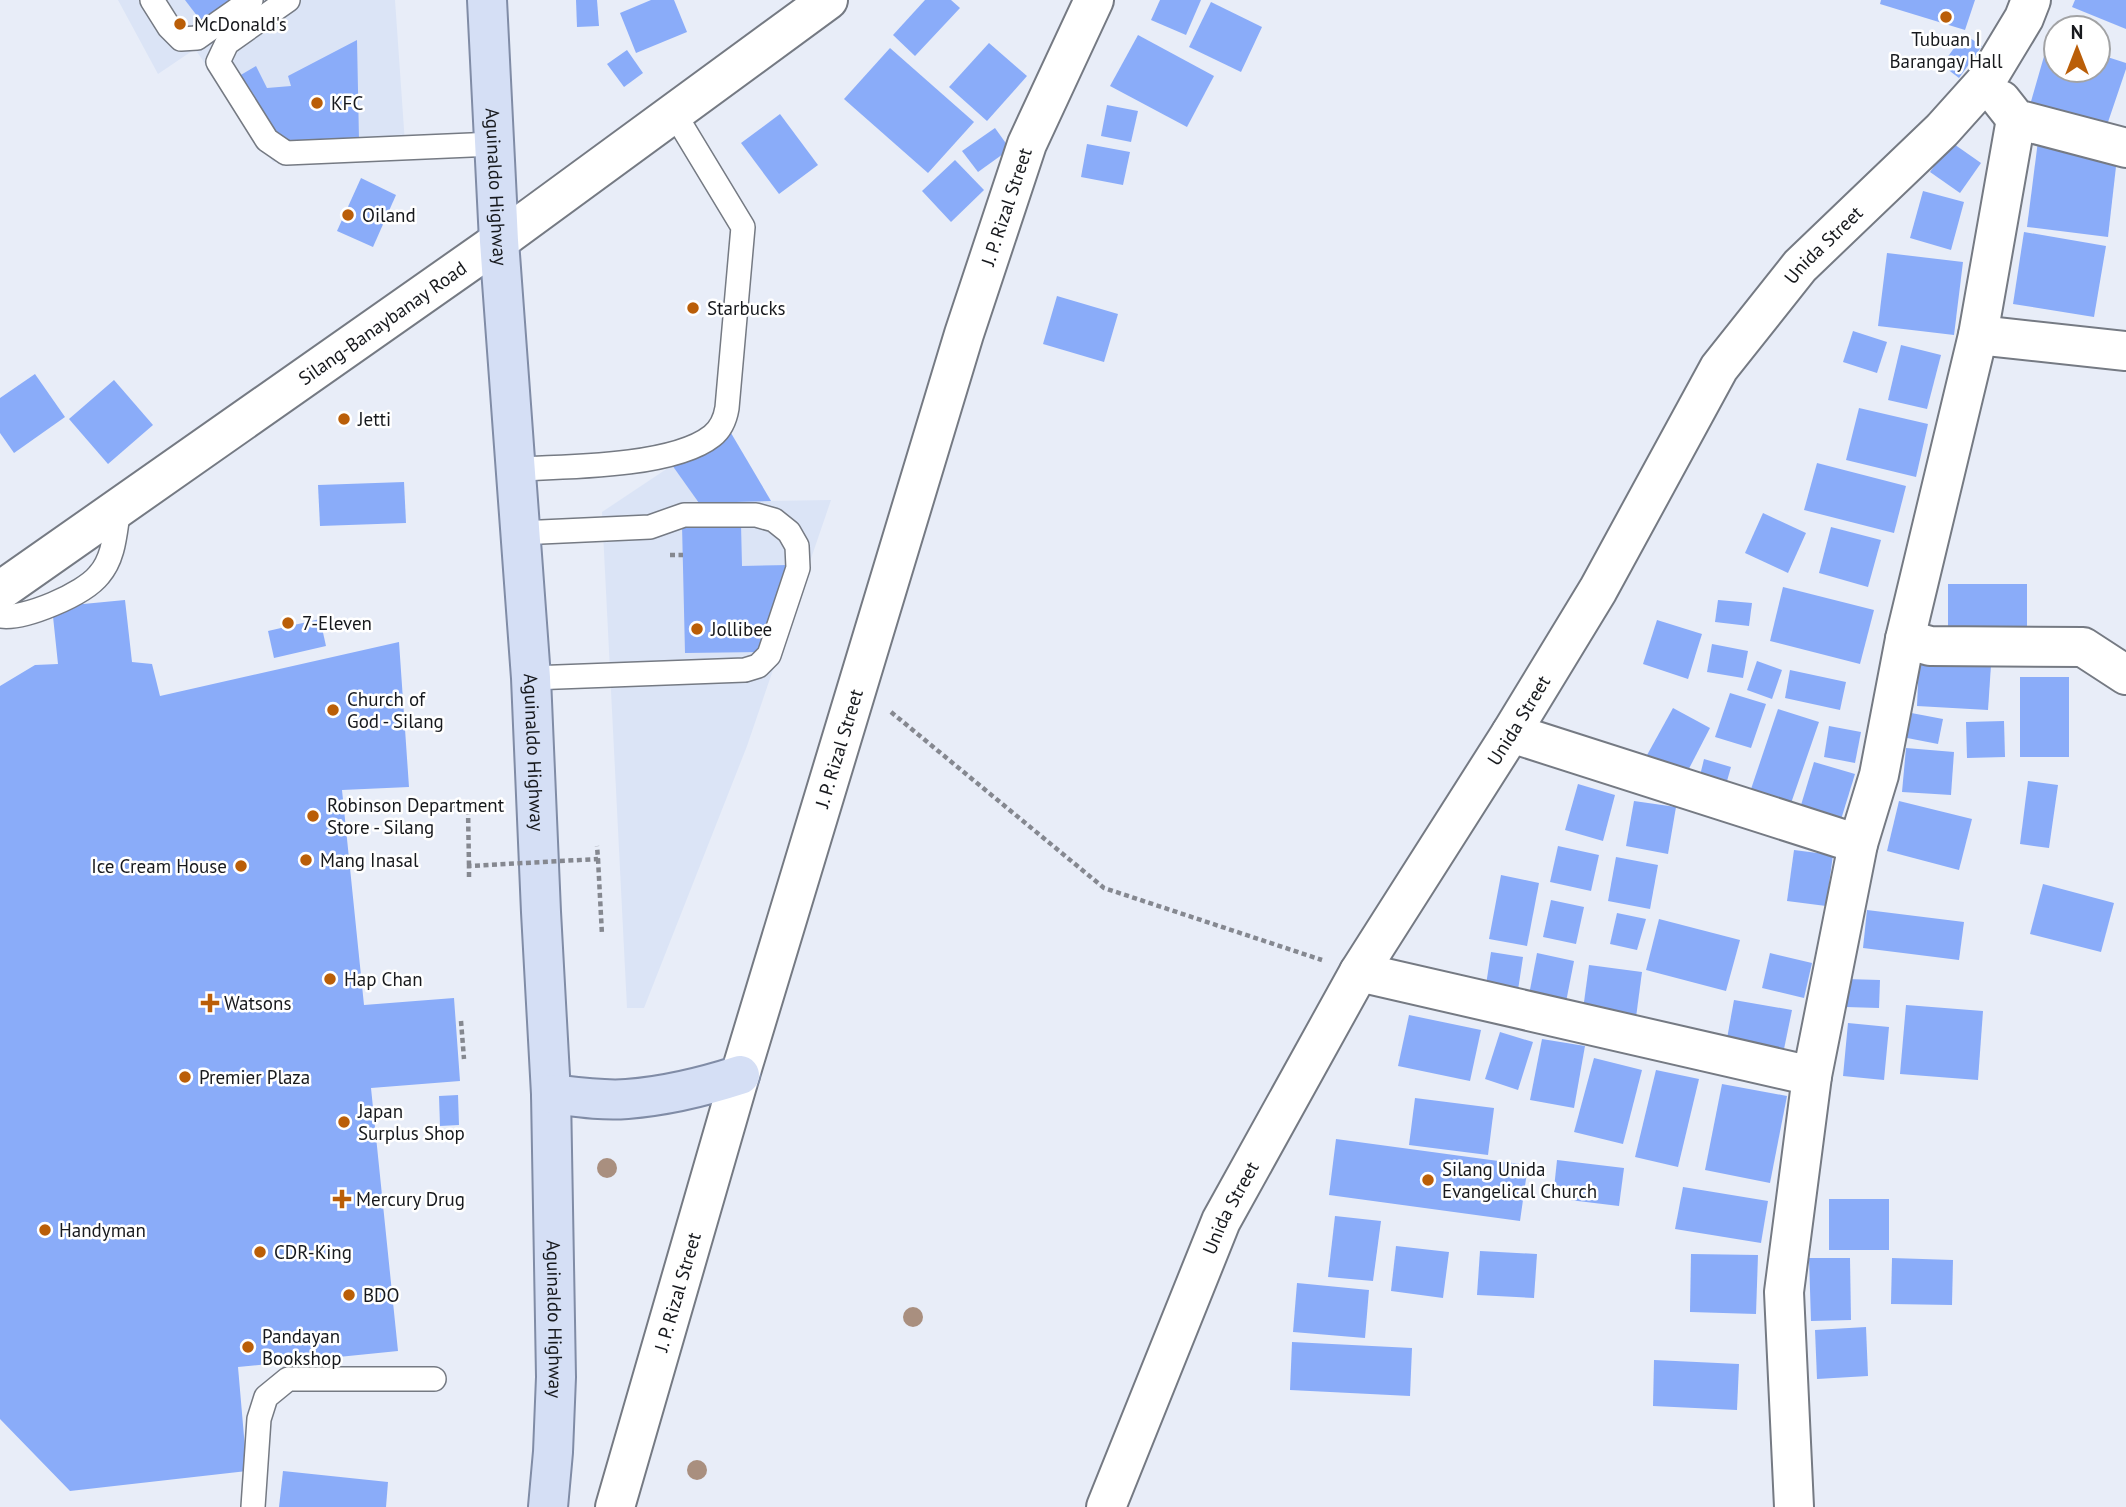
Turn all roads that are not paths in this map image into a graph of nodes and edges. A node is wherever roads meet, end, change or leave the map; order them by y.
1 (152, 0) edge
2 (251, 0) edge
3 (288, 0) edge
4 (487, 0) edge
5 (828, 0) edge
6 (1094, 0) edge
7 (2031, 0) edge
8 (1986, 81) junction
9 (674, 113) junction
10 (2016, 119) junction
11 (494, 144) junction
12 (2126, 148) edge
13 (499, 241) junction
14 (1978, 335) junction
15 (2126, 351) edge
16 (515, 470) junction
17 (119, 508) junction
18 (519, 533) junction
19 (0, 591) edge
20 (0, 616) edge
21 (1905, 639) junction
22 (2126, 675) edge
23 (531, 678) junction
24 (1511, 733) junction
25 (1858, 844) junction
26 (1359, 972) junction
27 (740, 1075) junction
28 (1812, 1076) junction
29 (551, 1094) junction
30 (434, 1379) dead end
31 (253, 1507) edge
32 (548, 1507) edge
33 (615, 1507) edge
34 (1106, 1507) edge
35 (1794, 1507) edge

1 - 2 lane
3 - 11 lane
4 - 11 main road, Aguinaldo Highway
5 - 9 street, Silang-Banaybanay Road
6 - 27 street, J. P. Rizal Street
7 - 8 street, Unida Street
8 - 10 street
8 - 24 street, Unida Street
9 - 13 street, Silang-Banaybanay Road
9 - 16 lane
10 - 12 street
10 - 14 street
11 - 13 main road, Aguinaldo Highway
13 - 16 main road, Aguinaldo Highway
13 - 17 street, Silang-Banaybanay Road
14 - 15 street
14 - 21 street
16 - 18 main road, Aguinaldo Highway
17 - 19 street, Silang-Banaybanay Road
17 - 20 lane
18 - 23 main road, Aguinaldo Highway
18 - 23 lane
21 - 22 street
21 - 25 street
23 - 29 main road, Aguinaldo Highway
24 - 25 street
24 - 26 street, Unida Street
25 - 28 street
26 - 28 street
26 - 34 street, Unida Street
27 - 29 main road
27 - 33 street, J. P. Rizal Street
28 - 35 street
29 - 32 main road, Aguinaldo Highway
30 - 31 lane

